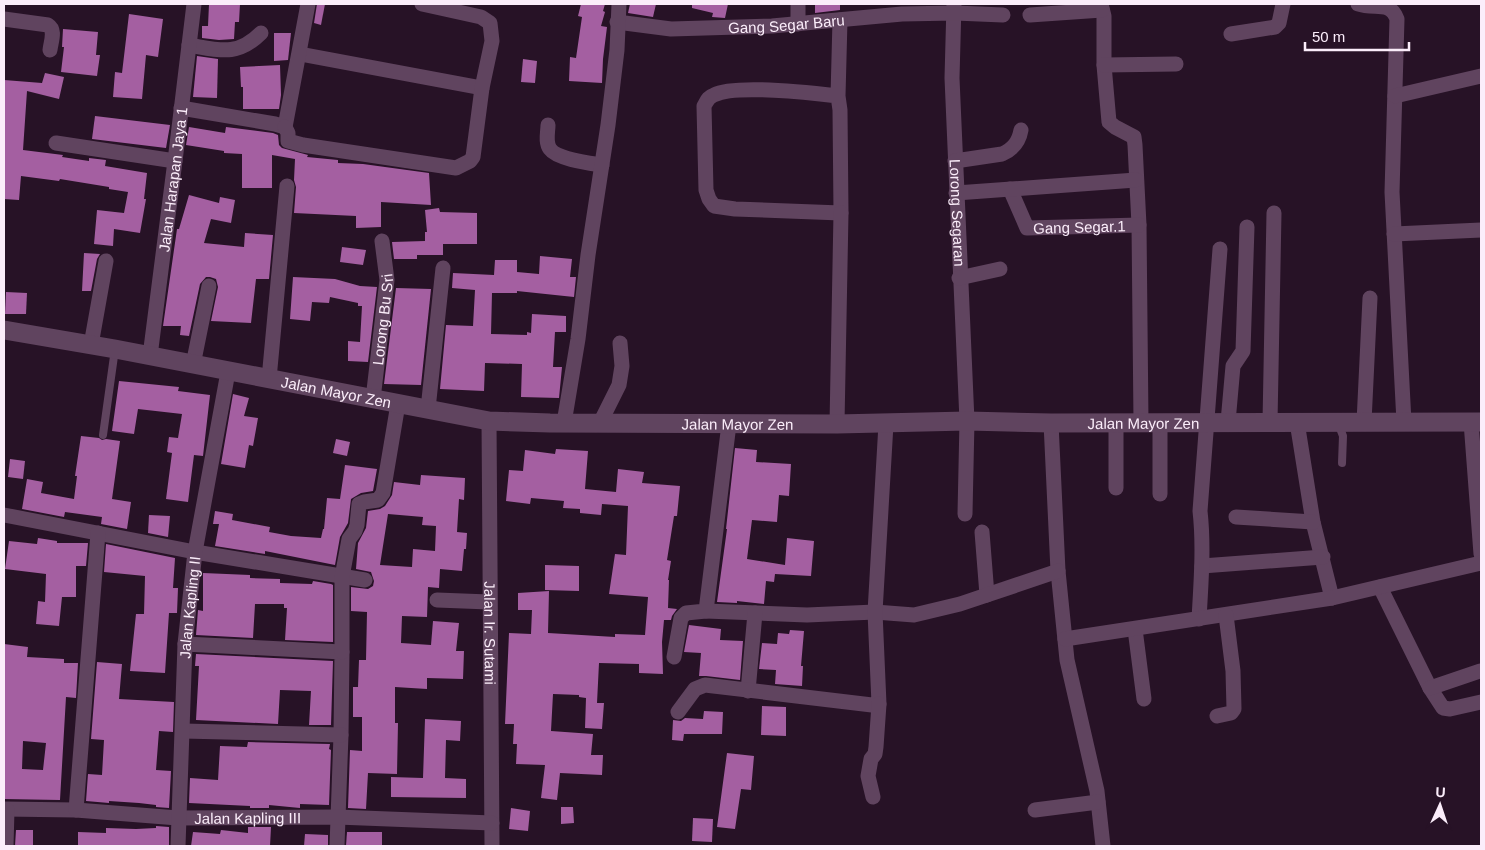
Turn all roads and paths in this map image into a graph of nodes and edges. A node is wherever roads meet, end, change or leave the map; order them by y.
1 (194, 4) edge
2 (308, 4) edge
3 (422, 4) edge
4 (619, 4) edge
5 (798, 4) edge
6 (1283, 4) edge
7 (1358, 4) edge
8 (1102, 7) edge
9 (954, 8) edge
10 (1003, 15) dead end
11 (1030, 15) dead end
12 (4, 20) edge
13 (840, 20) junction
14 (617, 22) junction
15 (798, 24) junction
16 (261, 33) dead end
17 (1231, 34) dead end
18 (189, 46) junction
19 (50, 50) dead end
20 (300, 54) junction
21 (1176, 64) dead end
22 (1104, 65) junction
23 (1481, 76) edge
24 (482, 88) junction
25 (838, 96) junction
26 (1395, 96) junction
27 (181, 108) junction
28 (548, 125) dead end
29 (285, 127) junction
30 (1021, 130) dead end
31 (56, 143) dead end
32 (176, 161) junction
33 (955, 161) junction
34 (602, 166) junction
35 (1136, 180) junction
36 (287, 186) dead end
37 (1010, 189) junction
38 (956, 193) junction
39 (841, 213) junction
40 (1274, 213) dead end
41 (1139, 225) junction
42 (1247, 227) dead end
43 (1481, 230) edge
44 (1394, 234) junction
45 (382, 241) dead end
46 (1220, 249) dead end
47 (106, 260) dead end
48 (443, 268) dead end
49 (1000, 269) dead end
50 (959, 278) junction
51 (210, 286) dead end
52 (1370, 298) dead end
53 (4, 330) edge
54 (620, 343) dead end
55 (91, 345) junction
56 (115, 350) junction
57 (150, 356) junction
58 (193, 365) junction
59 (228, 372) junction
60 (269, 379) junction
61 (373, 399) junction
62 (398, 404) junction
63 (428, 409) junction
64 (489, 421) junction
65 (966, 421) junction
66 (1141, 422) junction
67 (1160, 422) junction
68 (1206, 422) junction
69 (1228, 422) junction
70 (1270, 422) junction
71 (1297, 422) junction
72 (1338, 422) junction
73 (1364, 422) junction
74 (1404, 422) junction
75 (1476, 422) edge
76 (564, 423) junction
77 (600, 423) junction
78 (1051, 423) junction
79 (1116, 423) junction
80 (730, 424) junction
81 (837, 424) junction
82 (886, 424) junction
83 (103, 435) dead end
84 (1342, 463) dead end
85 (1116, 488) dead end
86 (1160, 494) dead end
87 (965, 514) dead end
88 (4, 516) edge
89 (1236, 517) dead end
90 (1313, 522) junction
91 (982, 532) dead end
92 (98, 533) junction
93 (195, 552) junction
94 (1481, 554) edge
95 (1323, 557) junction
96 (1481, 563) edge
97 (1202, 566) junction
98 (1058, 571) junction
99 (342, 577) junction
100 (365, 580) dead end
101 (1380, 587) junction
102 (987, 595) junction
103 (1332, 598) junction
104 (437, 600) dead end
105 (489, 602) junction
106 (706, 611) junction
107 (875, 612) junction
108 (755, 613) junction
109 (1226, 615) junction
110 (1199, 619) junction
111 (1135, 629) junction
112 (1065, 639) junction
113 (185, 644) junction
114 (342, 652) junction
115 (674, 658) dead end
116 (1480, 672) dead end
117 (1430, 688) junction
118 (748, 691) junction
119 (1144, 699) dead end
120 (1481, 702) edge
121 (879, 704) junction
122 (678, 712) dead end
123 (1217, 716) dead end
124 (183, 731) junction
125 (341, 735) junction
126 (873, 797) dead end
127 (1098, 802) junction
128 (5, 810) edge
129 (76, 810) junction
130 (1035, 810) dead end
131 (337, 817) junction
132 (178, 818) junction
133 (492, 823) junction
134 (6, 846) edge
135 (178, 846) edge
136 (336, 846) edge
137 (492, 846) edge
138 (1103, 846) edge

1 - 18 street, Jalan Harapan Jaya 1
2 - 20 street
3 - 24 street
4 - 14 street
5 - 15 street
6 - 17 street
7 - 26 street
8 - 11 street
8 - 22 street
9 - 10 street, Gang Segar Baru
9 - 13 street, Gang Segar Baru
9 - 33 street, Lorong Segaran
12 - 19 street
13 - 15 street, Gang Segar Baru
13 - 25 street
14 - 15 street, Gang Segar Baru
14 - 34 street
16 - 18 street
18 - 27 street, Jalan Harapan Jaya 1
20 - 24 street
20 - 29 street
21 - 22 street
22 - 35 street
23 - 26 street
24 - 29 street
25 - 39 street
25 - 39 street
26 - 44 street
27 - 29 street
27 - 32 street, Jalan Harapan Jaya 1
28 - 34 street
30 - 33 street
31 - 32 street
32 - 57 street, Jalan Harapan Jaya 1
33 - 38 street, Lorong Segaran
34 - 76 street
35 - 37 street
35 - 41 street
36 - 60 street
37 - 38 street
37 - 41 street, Gang Segar.1
38 - 50 street, Lorong Segaran
39 - 81 street
40 - 70 street
41 - 66 street
42 - 69 street
43 - 44 street
44 - 74 street
45 - 61 street, Lorong Bu Sri
46 - 68 street
47 - 55 street
48 - 63 street
49 - 50 street
50 - 65 street, Lorong Segaran
51 - 58 street
52 - 73 street
53 - 55 street, Jalan Mayor Zen
54 - 77 street
55 - 56 street, Jalan Mayor Zen
56 - 57 street, Jalan Mayor Zen
56 - 83 lane
57 - 58 street, Jalan Mayor Zen
58 - 59 street, Jalan Mayor Zen
59 - 60 street, Jalan Mayor Zen
59 - 93 street, Jalan Kapling II
60 - 61 street, Jalan Mayor Zen
61 - 62 street, Jalan Mayor Zen
62 - 63 street, Jalan Mayor Zen
62 - 99 street
63 - 64 street, Jalan Mayor Zen
64 - 76 street, Jalan Mayor Zen
64 - 105 street, Jalan Ir. Sutami
65 - 78 street, Jalan Mayor Zen
65 - 82 street, Jalan Mayor Zen
65 - 87 street, Lorong Segaran
66 - 67 street, Jalan Mayor Zen
66 - 79 street, Jalan Mayor Zen
67 - 68 street, Jalan Mayor Zen
67 - 86 street
68 - 69 street, Jalan Mayor Zen
68 - 97 street
69 - 70 street, Jalan Mayor Zen
70 - 71 street, Jalan Mayor Zen
71 - 72 street, Jalan Mayor Zen
71 - 90 street
72 - 73 street, Jalan Mayor Zen
72 - 84 lane
73 - 74 street, Jalan Mayor Zen
74 - 75 street, Jalan Mayor Zen
75 - 94 street
76 - 77 street, Jalan Mayor Zen
77 - 80 street, Jalan Mayor Zen
78 - 79 street, Jalan Mayor Zen
78 - 98 street
79 - 85 street
80 - 81 street, Jalan Mayor Zen
80 - 106 street
81 - 82 street, Jalan Mayor Zen
82 - 107 street
88 - 92 street
89 - 90 street
90 - 95 street
91 - 102 street
92 - 93 street
92 - 129 street
93 - 99 street
93 - 113 street, Jalan Kapling II
95 - 97 street
95 - 103 street
96 - 101 street
97 - 110 street
98 - 102 street
98 - 112 street
99 - 100 street
99 - 114 street
101 - 103 street
101 - 117 street
102 - 107 street
103 - 109 street
104 - 105 street
105 - 133 street, Jalan Ir. Sutami
106 - 108 street
106 - 115 street
107 - 108 street
107 - 121 street
108 - 118 street
109 - 110 street
109 - 123 street
110 - 111 street
111 - 112 street
111 - 119 street
112 - 127 street
113 - 114 street
113 - 124 street, Jalan Kapling II
114 - 125 street
116 - 117 street
117 - 120 street
118 - 121 street
118 - 122 street
121 - 126 street
124 - 125 street
124 - 132 street, Jalan Kapling II
125 - 131 street
127 - 130 street
127 - 138 street
128 - 129 street, Jalan Kapling III
128 - 134 street
129 - 132 street, Jalan Kapling III
131 - 132 street, Jalan Kapling III
131 - 133 street, Jalan Kapling III
131 - 136 street
132 - 135 street, Jalan Kapling II
133 - 137 street, Jalan Ir. Sutami

